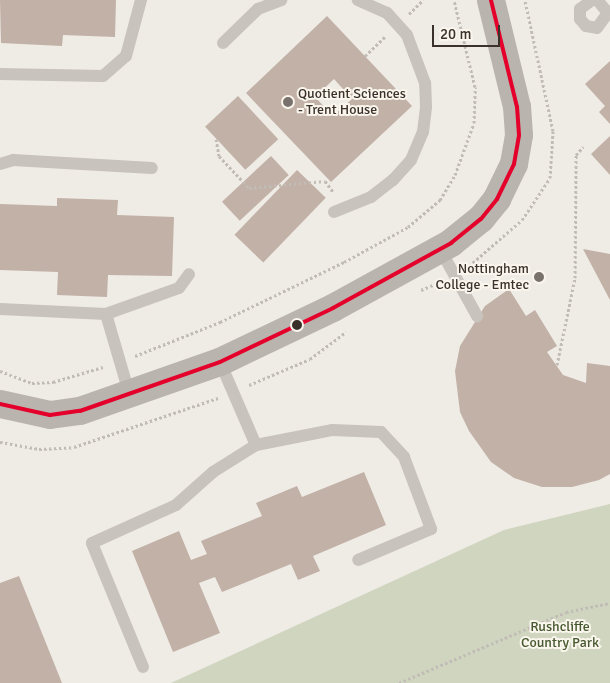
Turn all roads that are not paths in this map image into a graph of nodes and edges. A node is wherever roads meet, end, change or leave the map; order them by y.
1 (141, 0) edge
2 (279, 0) edge
3 (358, 0) edge
4 (491, 0) edge
5 (223, 43) dead end
6 (0, 74) edge
7 (0, 164) edge
8 (152, 168) dead end
9 (340, 210) road end
10 (440, 249) junction
11 (189, 274) dead end
12 (0, 309) edge
13 (106, 314) junction
14 (477, 316) dead end
15 (220, 362) junction
16 (130, 396) junction
17 (0, 404) edge
18 (256, 445) junction
19 (358, 560) dead end
20 (143, 667) dead end

1 - 6 lane
2 - 5 lane
3 - 9 lane
4 - 10 street
7 - 8 lane
10 - 14 lane
10 - 15 street
11 - 13 lane
12 - 13 lane
13 - 16 lane
15 - 16 street
15 - 18 lane
16 - 17 street
18 - 19 lane
18 - 20 lane

